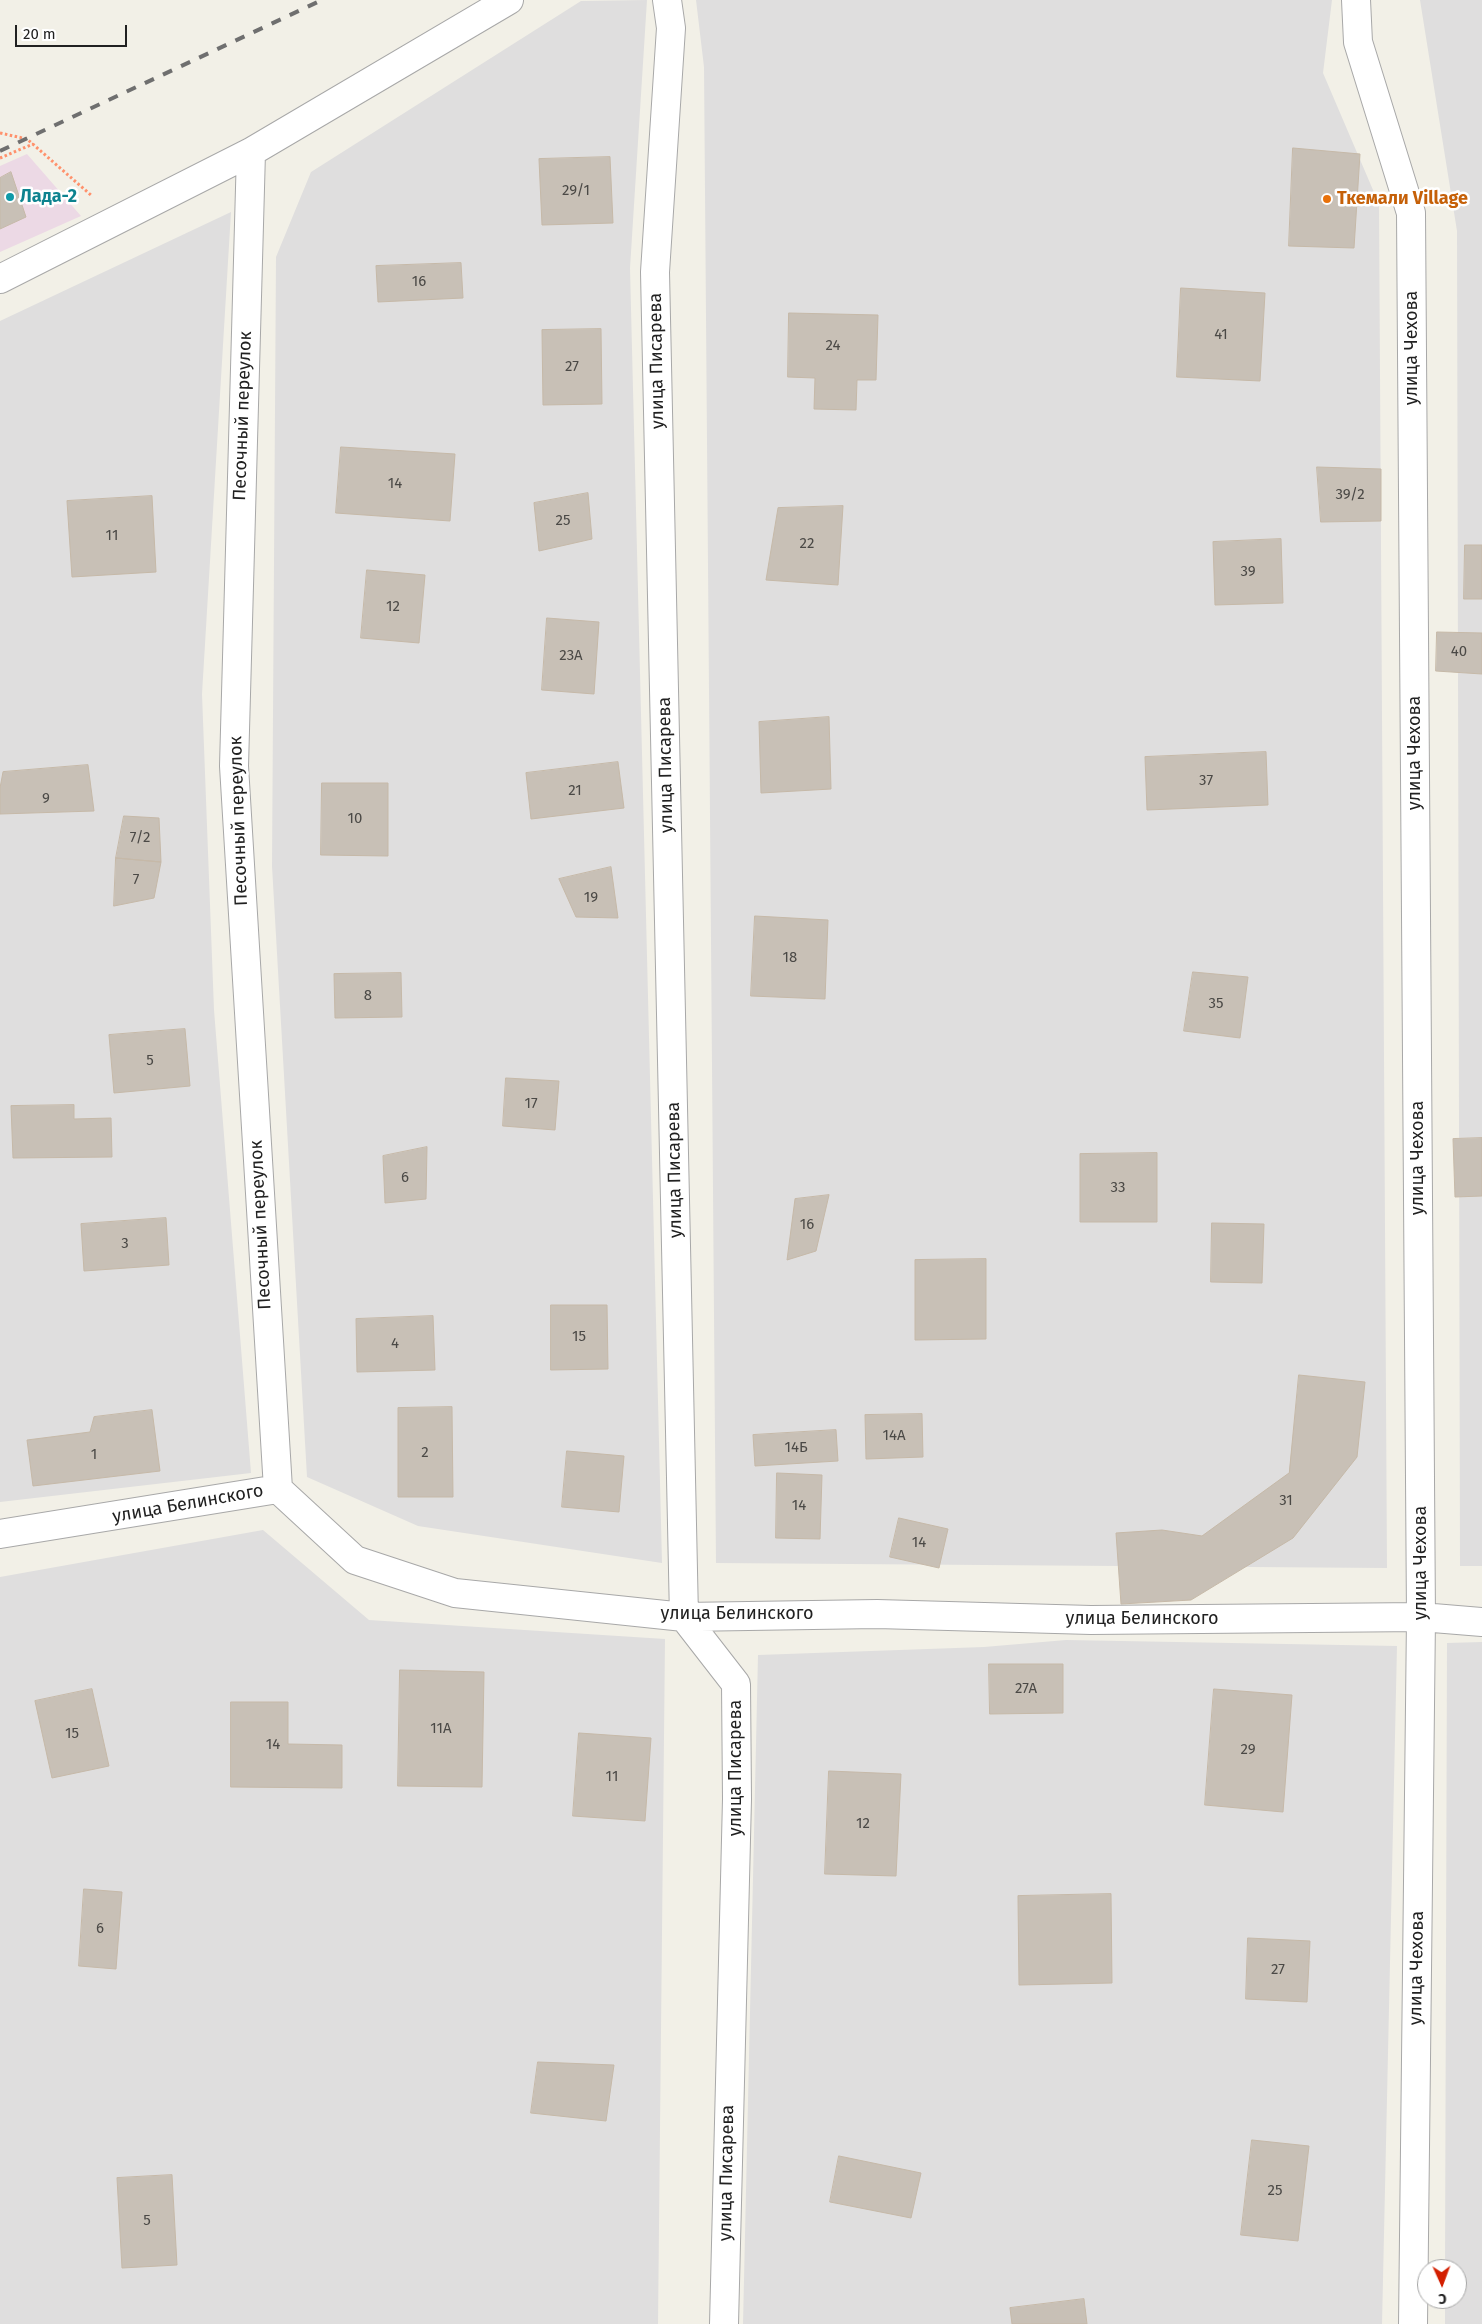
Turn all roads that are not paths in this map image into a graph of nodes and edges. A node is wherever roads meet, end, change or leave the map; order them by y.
1 (508, 0) edge
2 (667, 0) edge
3 (1356, 0) edge
4 (251, 152) junction
5 (0, 279) edge
6 (278, 1489) junction
7 (0, 1534) edge
8 (684, 1617) junction
9 (1421, 1617) junction
10 (1482, 1622) edge
11 (724, 2324) edge
12 (1413, 2324) edge

1 - 4 street
2 - 8 street, улица Писарева
3 - 9 street, улица Чехова
4 - 5 street
4 - 6 street, Песочный переулок
6 - 7 street, улица Белинского
6 - 8 street, улица Белинского
8 - 9 street, улица Белинского
8 - 11 street, улица Писарева
9 - 10 street, улица Белинского
9 - 12 street, улица Чехова

